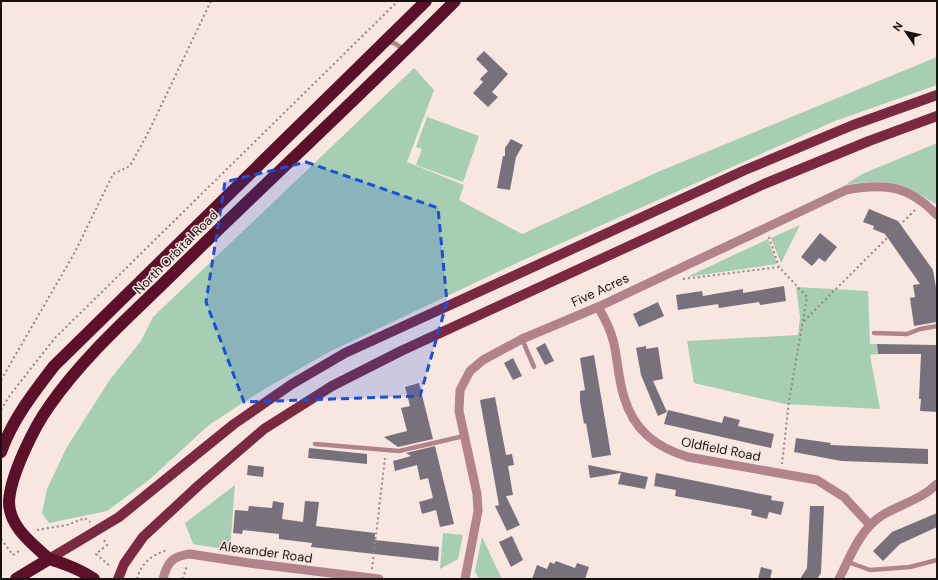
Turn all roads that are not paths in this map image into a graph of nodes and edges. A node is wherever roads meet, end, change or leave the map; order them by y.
1 (426, 1) edge
2 (455, 1) edge
3 (384, 41) junction
4 (406, 50) junction
5 (937, 95) edge
6 (937, 116) edge
7 (937, 215) edge
8 (598, 306) junction
9 (937, 326) edge
10 (874, 333) dead end
11 (522, 339) junction
12 (534, 367) dead end
13 (464, 436) junction
14 (314, 444) dead end
15 (1, 452) edge
16 (937, 484) edge
17 (870, 525) junction
18 (49, 559) junction
19 (937, 560) edge
20 (848, 562) junction
21 (16, 579) edge
22 (94, 579) edge
23 (118, 579) edge
24 (163, 579) edge
25 (375, 579) edge
26 (465, 579) edge
27 (839, 579) edge

1 - 3 highway, North Orbital Road
2 - 4 highway, North Orbital Road
3 - 4 lane
3 - 15 highway, North Orbital Road
4 - 18 highway, North Orbital Road
5 - 18 main road
6 - 23 main road
7 - 8 street, Five Acres
8 - 11 street, Five Acres
8 - 17 street, Oldfield Road
9 - 10 lane
11 - 12 lane
11 - 13 street, Five Acres
13 - 14 lane
13 - 26 street, Five Acres
16 - 17 street
17 - 20 street
18 - 21 highway
18 - 22 highway
19 - 20 lane
20 - 27 street
24 - 25 street, Alexander Road

